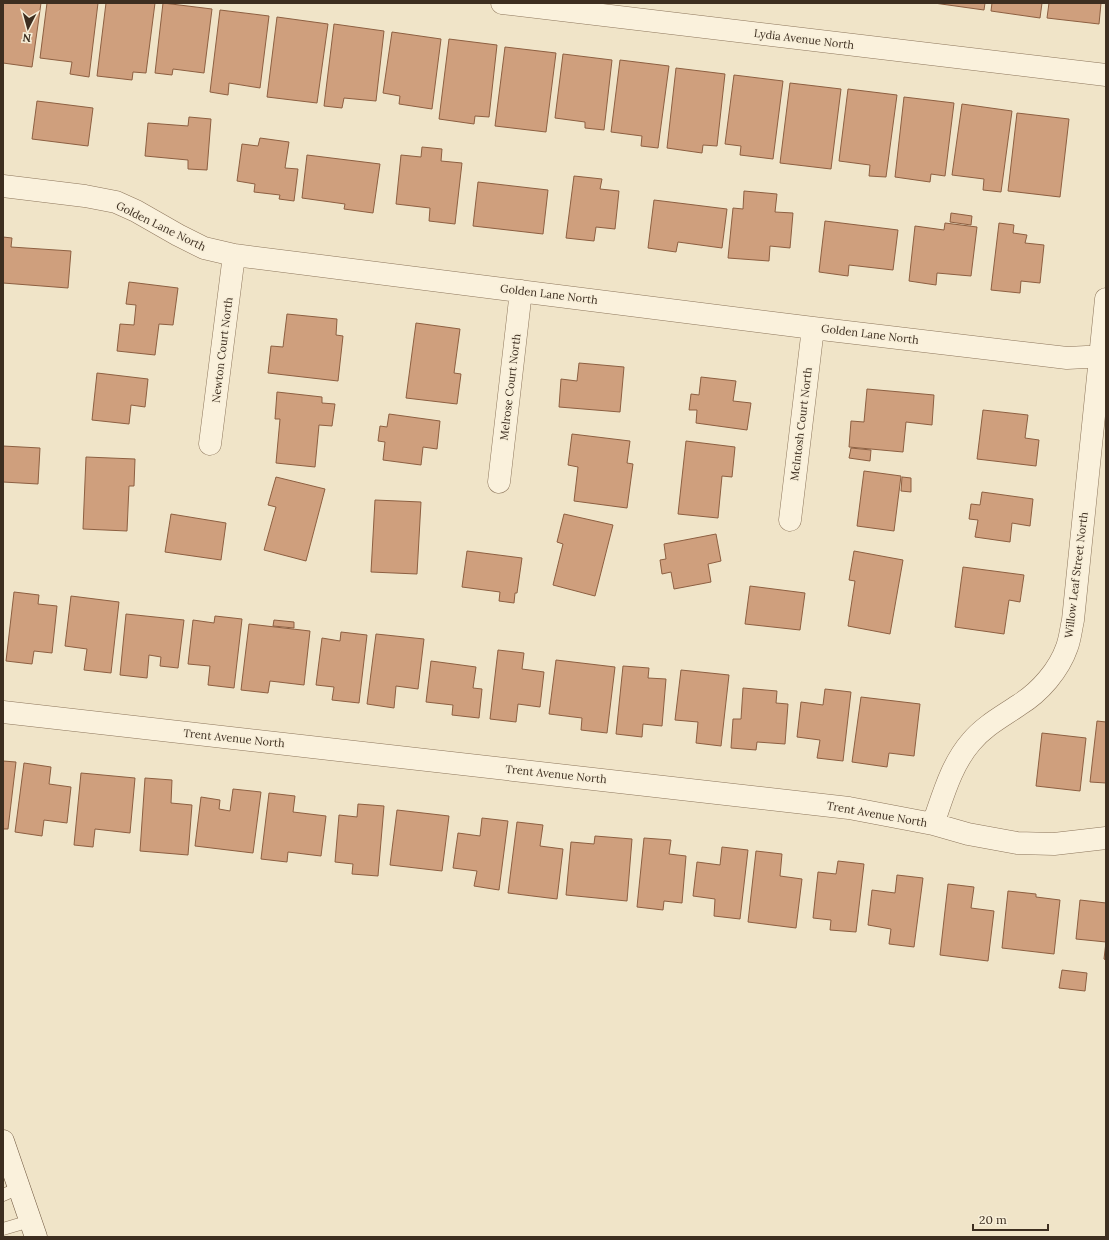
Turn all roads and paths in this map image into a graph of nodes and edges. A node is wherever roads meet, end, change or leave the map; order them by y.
1 (502, 3) edge
2 (1106, 75) edge
3 (3, 186) edge
4 (234, 255) junction
5 (521, 291) junction
6 (1106, 299) edge
7 (813, 328) junction
8 (1103, 356) edge
9 (210, 444) dead end
10 (499, 482) dead end
11 (790, 520) dead end
12 (3, 712) edge
13 (933, 824) junction
14 (1106, 838) edge
15 (3, 1141) edge
16 (11, 1192) edge
17 (3, 1229) edge
18 (33, 1229) edge

1 - 2 street, Lydia Avenue North
3 - 4 street, Golden Lane North
4 - 5 street, Golden Lane North
4 - 9 street, Newton Court North
5 - 7 street, Golden Lane North
5 - 10 street, Melrose Court North
6 - 8 street, Willow Leaf Street North
7 - 8 street, Golden Lane North
7 - 11 street, McIntosh Court North
8 - 13 street, Willow Leaf Street North
12 - 13 street, Trent Avenue North
13 - 14 street, Trent Avenue North
15 - 16 street
16 - 18 street
17 - 18 lane

